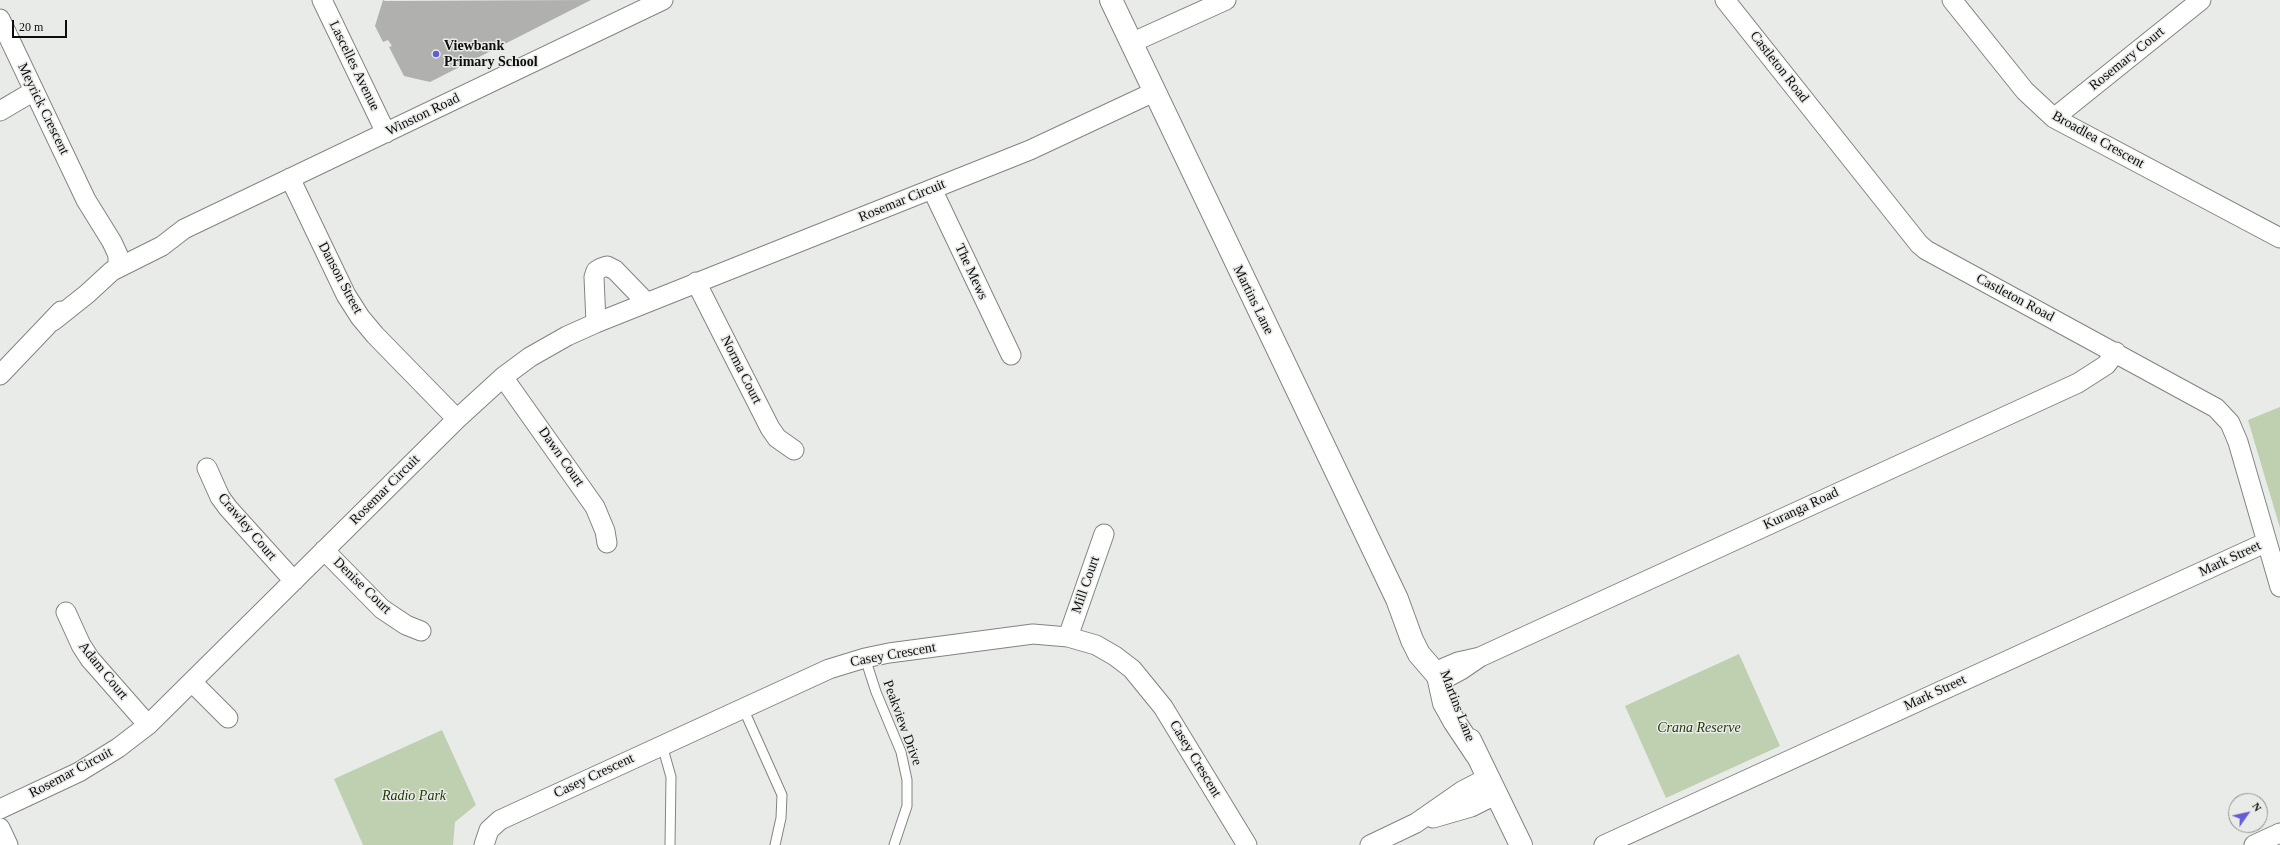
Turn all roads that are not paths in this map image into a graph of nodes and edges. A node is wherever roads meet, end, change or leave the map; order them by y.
1 (322, 0) edge
2 (663, 0) edge
3 (1111, 0) edge
4 (1226, 0) edge
5 (1725, 0) edge
6 (1952, 0) edge
7 (2201, 0) edge
8 (0, 19) edge
9 (1131, 43) junction
10 (34, 91) junction
11 (1154, 92) junction
12 (0, 111) edge
13 (2054, 118) junction
14 (386, 133) junction
15 (290, 178) junction
16 (932, 189) junction
17 (2280, 238) edge
18 (115, 260) junction
19 (696, 282) junction
20 (646, 302) junction
21 (596, 323) junction
22 (2116, 352) junction
23 (1011, 355) dead end
24 (0, 375) edge
25 (503, 377) junction
26 (457, 418) junction
27 (794, 450) dead end
28 (208, 468) dead end
29 (1104, 534) dead end
30 (2267, 542) junction
31 (607, 543) dead end
32 (324, 550) junction
33 (294, 581) junction
34 (2280, 587) edge
35 (66, 612) dead end
36 (421, 631) dead end
37 (1068, 637) junction
38 (865, 658) junction
39 (1444, 674) junction
40 (192, 682) junction
41 (742, 708) junction
42 (228, 718) dead end
43 (148, 725) junction
44 (662, 745) junction
45 (1491, 786) junction
46 (0, 809) edge
47 (0, 828) edge
48 (2280, 833) edge
49 (8, 845) edge
50 (484, 845) edge
51 (670, 845) edge
52 (775, 845) edge
53 (894, 845) edge
54 (1247, 845) edge
55 (1370, 845) edge
56 (1521, 845) edge
57 (1604, 845) edge
58 (2254, 845) edge

1 - 14 street, Lascelles Avenue
2 - 14 street, Winston Road
3 - 9 street, Martins Lane
4 - 9 street
5 - 22 street, Castleton Road
6 - 13 street, Broadlea Crescent
7 - 13 street, Rosemary Court
8 - 10 street, Meyrick Crescent
9 - 11 street, Martins Lane
10 - 12 street
10 - 18 street, Meyrick Crescent
11 - 16 street, Rosemar Circuit
11 - 39 street, Martins Lane
13 - 17 street, Broadlea Crescent
14 - 15 street, Winston Road
15 - 18 street, Winston Road
15 - 26 street, Danson Street
16 - 19 street, Rosemar Circuit
16 - 23 street, The Mews
18 - 24 street, Winston Road
19 - 20 street, Rosemar Circuit
19 - 27 street, Norma Court
20 - 21 street, Rosemar Circuit
20 - 21 street
21 - 25 street, Rosemar Circuit
22 - 30 street, Castleton Road
22 - 39 street, Kuranga Road
25 - 26 street, Rosemar Circuit
25 - 31 street, Dawn Court
26 - 32 street, Rosemar Circuit
28 - 33 street, Crawley Court
29 - 37 street, Mill Court
30 - 34 street, Castleton Road
30 - 57 street, Mark Street
32 - 33 street, Rosemar Circuit
32 - 36 street, Denise Court
33 - 40 street, Rosemar Circuit
35 - 43 street, Adam Court
37 - 38 street, Casey Crescent
37 - 54 street, Casey Crescent
38 - 41 street, Casey Crescent
38 - 53 lane, Peakview Drive
39 - 45 street, Martins Lane
40 - 42 street
40 - 43 street, Rosemar Circuit
41 - 44 street, Casey Crescent
41 - 52 lane
43 - 46 street, Rosemar Circuit
44 - 50 street, Casey Crescent
44 - 51 lane
45 - 55 street
45 - 56 street, Martins Lane
47 - 49 street
48 - 58 street

